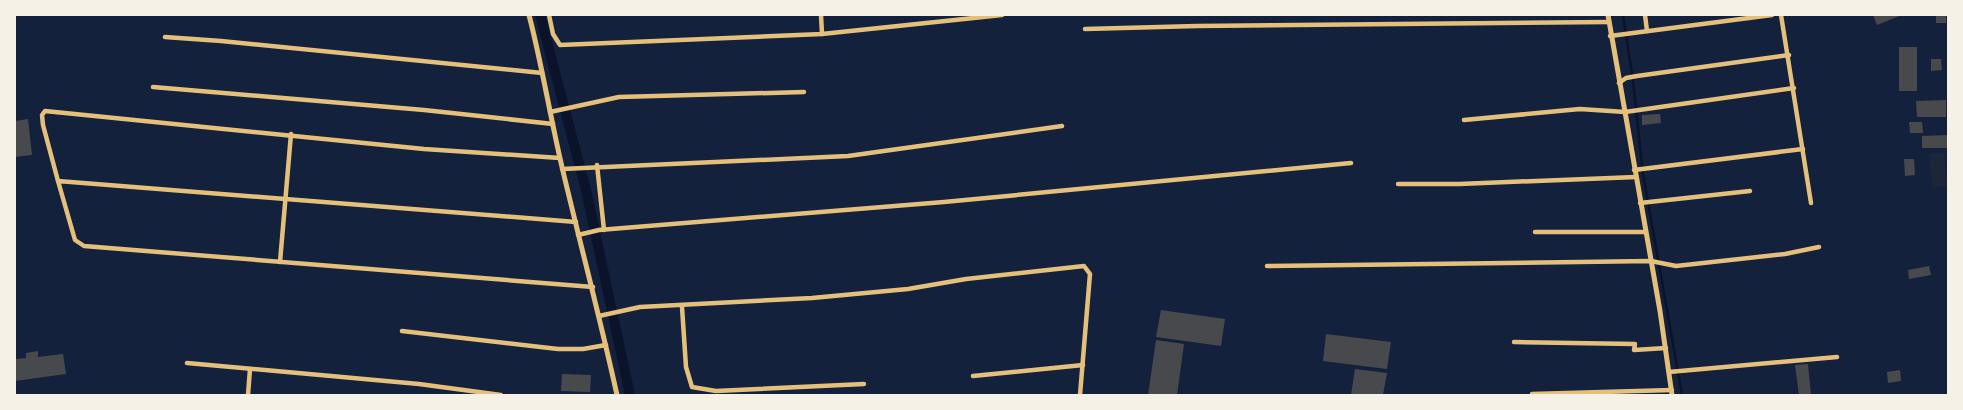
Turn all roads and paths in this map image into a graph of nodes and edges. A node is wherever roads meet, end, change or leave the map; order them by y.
1 (528, 15) edge
2 (549, 15) edge
3 (821, 15) edge
4 (1002, 15) edge
5 (1608, 15) edge
6 (1645, 15) edge
7 (1772, 15) edge
8 (1781, 15) edge
9 (1609, 22) junction
10 (1085, 29) dead end
11 (1646, 31) junction
12 (822, 34) junction
13 (1610, 36) junction
14 (165, 37) dead end
15 (1789, 55) junction
16 (542, 73) junction
17 (1619, 83) junction
18 (153, 87) dead end
19 (1794, 88) junction
20 (804, 92) dead end
21 (1628, 111) junction
22 (550, 112) junction
23 (1464, 120) dead end
24 (553, 124) junction
25 (1062, 126) dead end
26 (291, 134) junction
27 (1803, 149) junction
28 (560, 158) junction
29 (1351, 163) dead end
30 (597, 166) junction
31 (562, 169) junction
32 (1637, 169) junction
33 (1636, 177) junction
34 (58, 181) junction
35 (1398, 184) dead end
36 (1750, 191) dead end
37 (286, 198) junction
38 (1642, 203) junction
39 (1812, 203) dead end
40 (576, 222) junction
41 (604, 230) junction
42 (1535, 232) dead end
43 (1645, 232) junction
44 (578, 234) junction
45 (1819, 247) dead end
46 (1651, 261) junction
47 (280, 262) junction
48 (1267, 266) dead end
49 (593, 287) junction
50 (682, 307) junction
51 (599, 316) junction
52 (402, 331) dead end
53 (1514, 342) dead end
54 (606, 345) junction
55 (1666, 348) junction
56 (1837, 358) dead end
57 (187, 363) dead end
58 (1084, 365) junction
59 (250, 370) junction
60 (1671, 372) junction
61 (973, 376) dead end
62 (864, 384) dead end
63 (1672, 393) edge
64 (1532, 394) dead end
65 (248, 395) edge
66 (501, 395) edge
67 (617, 395) edge
68 (1080, 395) edge

1 - 16 street
2 - 12 street
3 - 12 street
4 - 12 street
5 - 9 street
6 - 11 street
7 - 11 street
8 - 15 street
9 - 10 street
9 - 13 street
11 - 13 street
13 - 17 street
14 - 16 street
15 - 17 street
15 - 19 street
16 - 22 street
17 - 21 street
18 - 24 street
19 - 21 street
19 - 27 street
20 - 22 street
21 - 23 street
21 - 32 street
22 - 24 street
24 - 28 street
25 - 30 street
26 - 28 street
26 - 34 street
26 - 37 street
27 - 32 street
27 - 39 street
28 - 31 street
29 - 41 street
30 - 31 street
30 - 41 street
31 - 40 street
32 - 33 street
33 - 35 street
33 - 38 street
34 - 37 street
34 - 47 street
36 - 38 street
37 - 40 street
37 - 47 street
38 - 43 street
40 - 44 street
41 - 44 street
42 - 43 street
43 - 46 street
44 - 49 street
45 - 46 street
46 - 48 street
46 - 55 street
47 - 49 street
49 - 51 street
50 - 51 street
50 - 58 street
50 - 62 street
51 - 54 street
52 - 54 street
53 - 55 street
54 - 67 street
55 - 60 street
56 - 60 street
57 - 59 street
58 - 61 street
58 - 68 street
59 - 65 street
59 - 66 street
60 - 63 street
63 - 64 street

